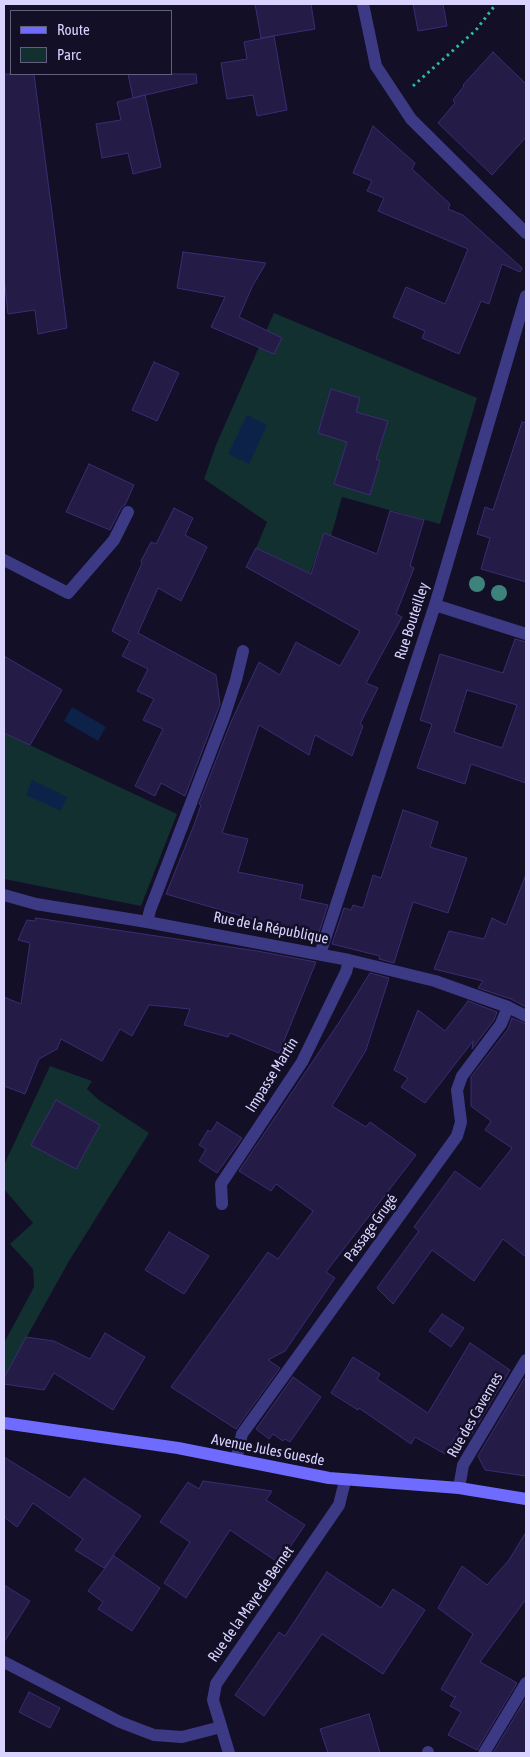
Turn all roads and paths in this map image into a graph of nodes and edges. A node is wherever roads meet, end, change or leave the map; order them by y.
1 (362, 4) edge
2 (496, 4) edge
3 (397, 99) junction
4 (526, 233) edge
5 (526, 296) edge
6 (128, 512) dead end
7 (4, 560) edge
8 (435, 605) junction
9 (526, 634) edge
10 (243, 651) dead end
11 (4, 895) edge
12 (147, 922) junction
13 (320, 954) junction
14 (349, 960) junction
15 (508, 1007) junction
16 (526, 1016) edge
17 (222, 1204) dead end
18 (526, 1360) edge
19 (4, 1423) edge
20 (236, 1460) junction
21 (345, 1480) junction
22 (459, 1488) junction
23 (526, 1499) edge
24 (4, 1662) edge
25 (526, 1682) edge
26 (220, 1727) junction
27 (229, 1753) edge
28 (484, 1753) edge

1 - 3 street
2 - 3 path
3 - 4 street
5 - 8 street, Rue Bouteilley
6 - 7 street
8 - 9 street
8 - 13 street, Rue Bouteilley
10 - 12 street
11 - 12 street, Rue de la République
12 - 13 street, Rue de la République
13 - 14 street, Rue de la République
14 - 15 street, Rue de la République
14 - 17 street, Impasse Martin
15 - 16 street, Rue de la République
15 - 20 street, Passage Grugé
18 - 22 street, Rue des Cavernes
19 - 20 street, Avenue Jules Guesde
20 - 21 street, Avenue Jules Guesde
21 - 22 street, Avenue Jules Guesde
21 - 26 street, Rue de la Maye de Bernet
22 - 23 street, Avenue Jules Guesde
24 - 26 street
25 - 28 street
26 - 27 street, Rue de la Maye de Bernet

